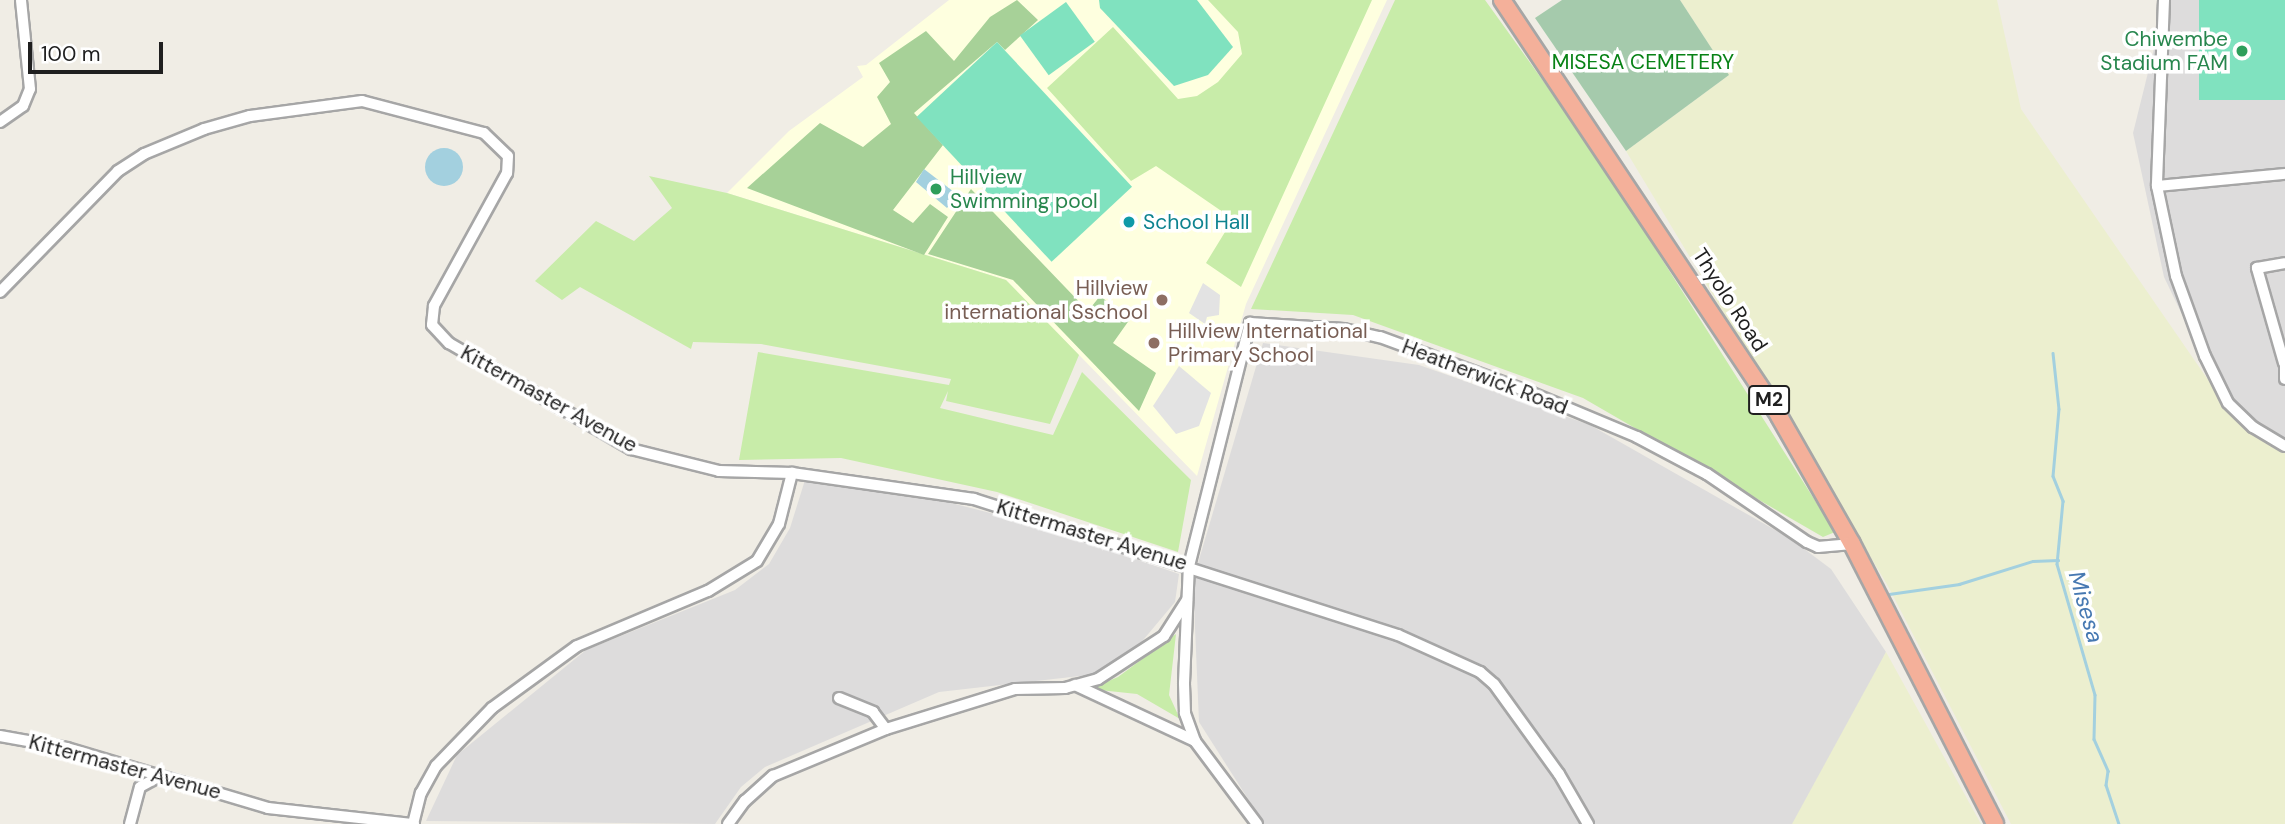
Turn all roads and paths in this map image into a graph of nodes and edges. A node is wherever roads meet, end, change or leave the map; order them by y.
1 (21, 0) edge
2 (1502, 0) edge
3 (2164, 0) edge
4 (0, 122) edge
5 (2285, 174) edge
6 (2157, 186) junction
7 (2285, 263) edge
8 (0, 292) edge
9 (2284, 360) edge
10 (2285, 379) edge
11 (2285, 446) edge
12 (792, 472) junction
13 (1852, 544) junction
14 (1189, 566) junction
15 (1189, 596) junction
16 (1075, 685) junction
17 (839, 698) dead end
18 (886, 729) junction
19 (0, 736) edge
20 (1195, 741) junction
21 (160, 776) junction
22 (332, 819) edge
23 (130, 824) edge
24 (414, 824) edge
25 (728, 824) edge
26 (1257, 824) edge
27 (1588, 824) edge
28 (1995, 824) edge

1 - 4 street
2 - 13 highway, Thyolo Road / M2
3 - 6 street
5 - 6 street
6 - 11 street
7 - 9 street
8 - 12 street, Kittermaster Avenue
9 - 10 street
12 - 14 street, Kittermaster Avenue
12 - 24 street
13 - 14 street, Heatherwick Road
13 - 28 highway, Thyolo Road / M2
14 - 15 street
14 - 27 street, Kittermaster Avenue
15 - 16 street
15 - 20 street
16 - 18 street
16 - 20 street
17 - 18 street
18 - 25 street
19 - 21 street, Kittermaster Avenue
20 - 26 street
21 - 22 street, Kittermaster Avenue
21 - 23 street
22 - 24 street, Kittermaster Avenue

